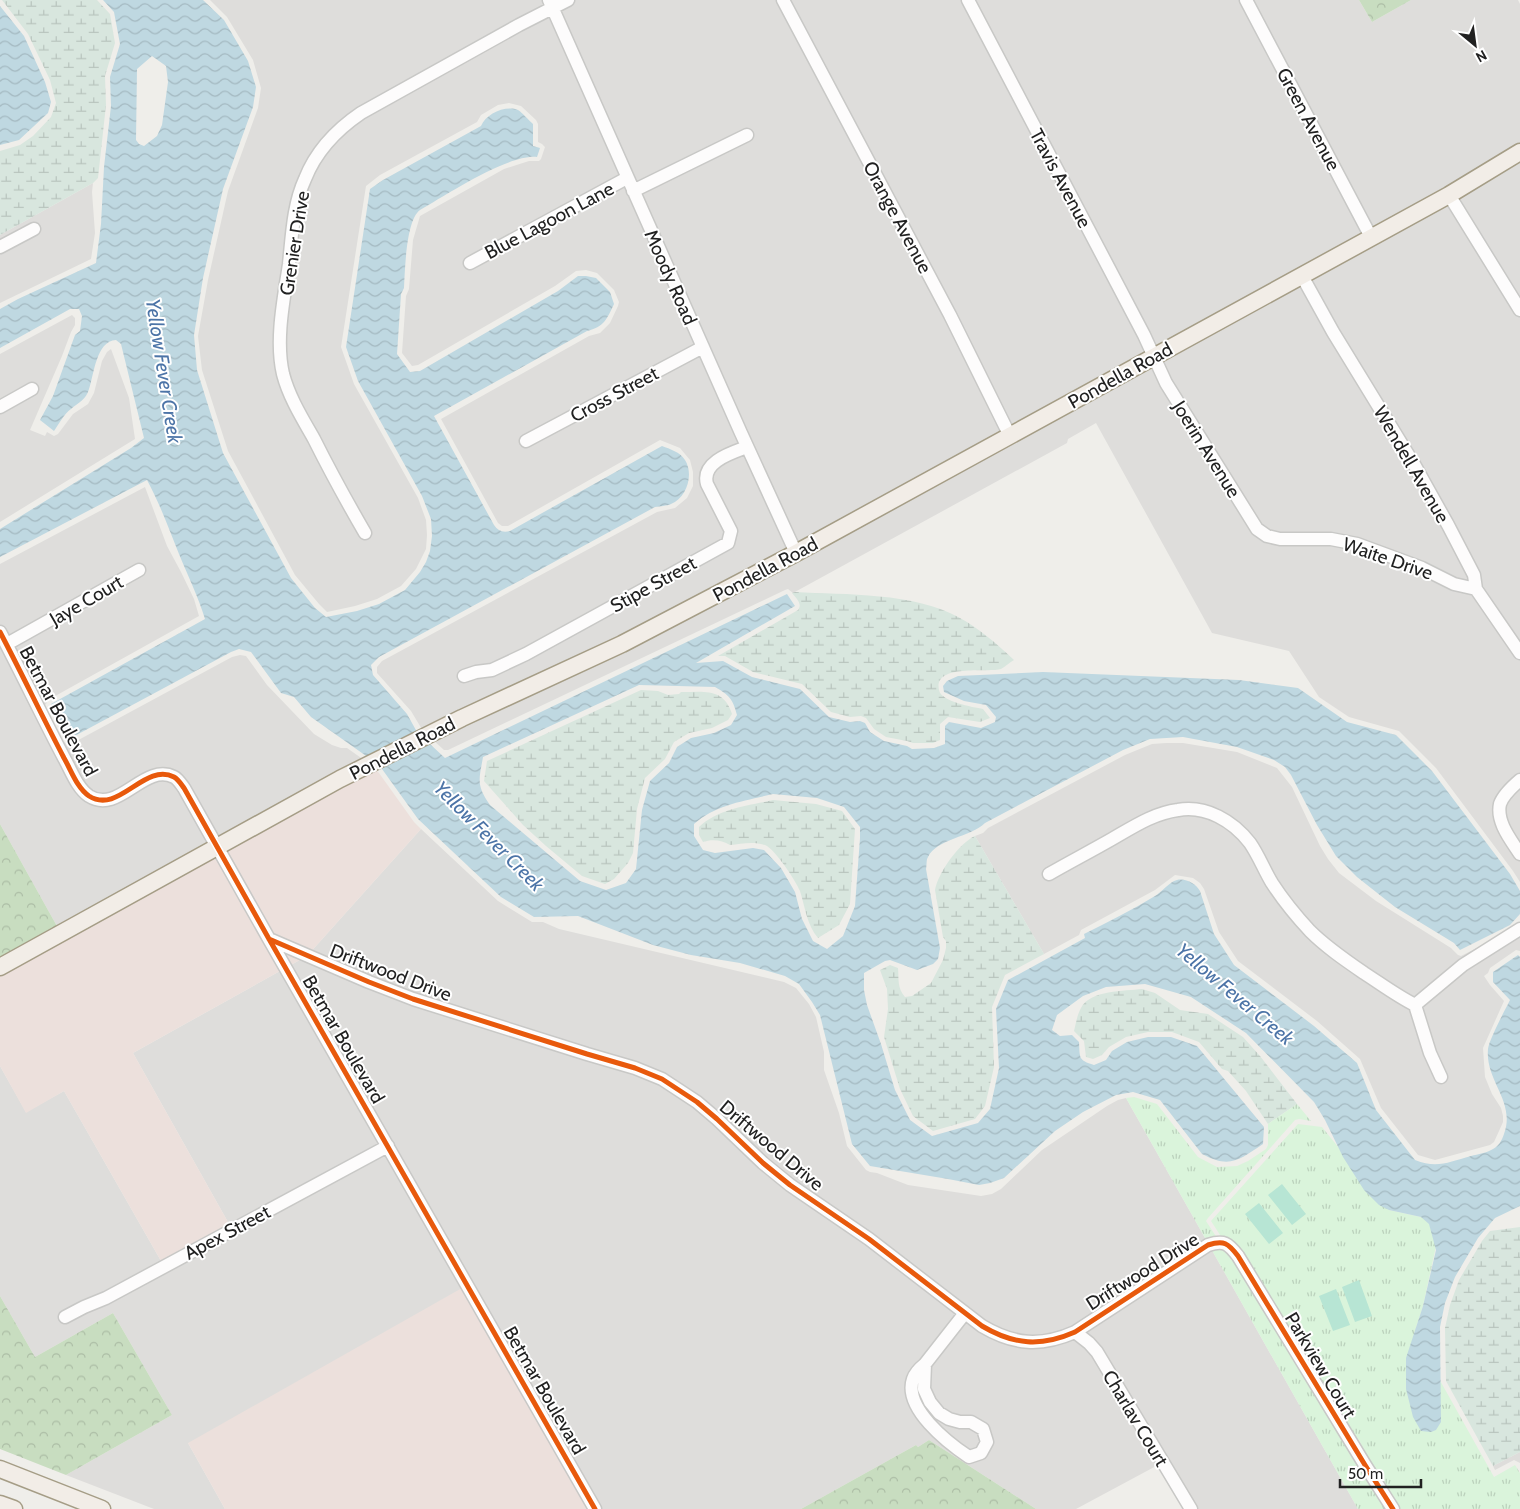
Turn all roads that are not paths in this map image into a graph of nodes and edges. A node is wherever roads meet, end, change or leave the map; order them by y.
1 (568, 0) edge
2 (783, 0) edge
3 (968, 0) edge
4 (1246, 0) edge
5 (551, 4) edge
6 (746, 136) dead end
7 (1520, 152) edge
8 (628, 178) junction
9 (633, 191) junction
10 (1449, 195) junction
11 (34, 228) dead end
12 (1371, 237) junction
13 (0, 247) edge
14 (470, 263) dead end
15 (1302, 276) junction
16 (1520, 310) edge
17 (703, 347) junction
18 (1154, 356) junction
19 (32, 389) dead end
20 (0, 407) edge
21 (1010, 436) junction
22 (526, 441) dead end
23 (747, 447) junction
24 (365, 533) dead end
25 (1267, 536) joint
26 (796, 553) junction
27 (139, 570) dead end
28 (1476, 589) junction
29 (0, 632) edge
30 (6, 644) junction
31 (1520, 653) edge
32 (464, 676) dead end
33 (1520, 780) edge
34 (218, 848) junction
35 (1520, 854) edge
36 (1049, 874) dead end
37 (1520, 929) edge
38 (269, 938) junction
39 (0, 967) edge
40 (1415, 1005) junction
41 (1441, 1077) dead end
42 (388, 1146) junction
43 (1219, 1242) joint
44 (965, 1313) junction
45 (65, 1317) dead end
46 (1075, 1332) junction
47 (925, 1364) junction
48 (945, 1417) junction
49 (936, 1430) junction
50 (0, 1469) edge
51 (0, 1504) edge
52 (14, 1509) edge
53 (102, 1509) edge
54 (595, 1509) edge
55 (1191, 1509) edge
56 (1393, 1509) edge

1 - 5 street, Grenier Drive
2 - 21 street, Orange Avenue
3 - 18 street, Travis Avenue
4 - 12 street, Green Avenue
5 - 8 street, Moody Road
5 - 24 street, Grenier Drive
6 - 9 street
7 - 10 main road, Pondella Road
8 - 9 street, Moody Road
8 - 14 street, Blue Lagoon Lane
9 - 17 street, Moody Road
10 - 12 main road, Pondella Road
10 - 16 street
11 - 13 street
12 - 15 main road, Pondella Road
15 - 18 main road, Pondella Road
15 - 28 street, Wendell Avenue
17 - 22 street, Cross Street
17 - 23 street, Moody Road
18 - 21 main road, Pondella Road
18 - 25 street, Joerin Avenue
19 - 20 street
21 - 26 main road, Pondella Road
23 - 26 street, Moody Road
23 - 32 street, Stipe Street
25 - 28 street, Waite Drive
26 - 34 main road, Pondella Road
27 - 30 street, Jaye Court
28 - 31 street, Wendell Avenue
29 - 30 street, Betmar Boulevard
30 - 34 street, Betmar Boulevard
33 - 35 street
34 - 38 street, Betmar Boulevard
34 - 39 main road, Pondella Road
36 - 40 street
37 - 40 street
38 - 42 street, Betmar Boulevard
38 - 44 street, Driftwood Drive
40 - 41 street
42 - 45 street, Apex Street
42 - 54 street, Betmar Boulevard
43 - 46 street, Driftwood Drive
43 - 56 street, Parkview Court
44 - 46 street, Driftwood Drive
44 - 47 street
46 - 55 street, Charlav Court
47 - 48 street
47 - 49 street
48 - 49 street
48 - 49 street
50 - 53 main road
51 - 52 main road

